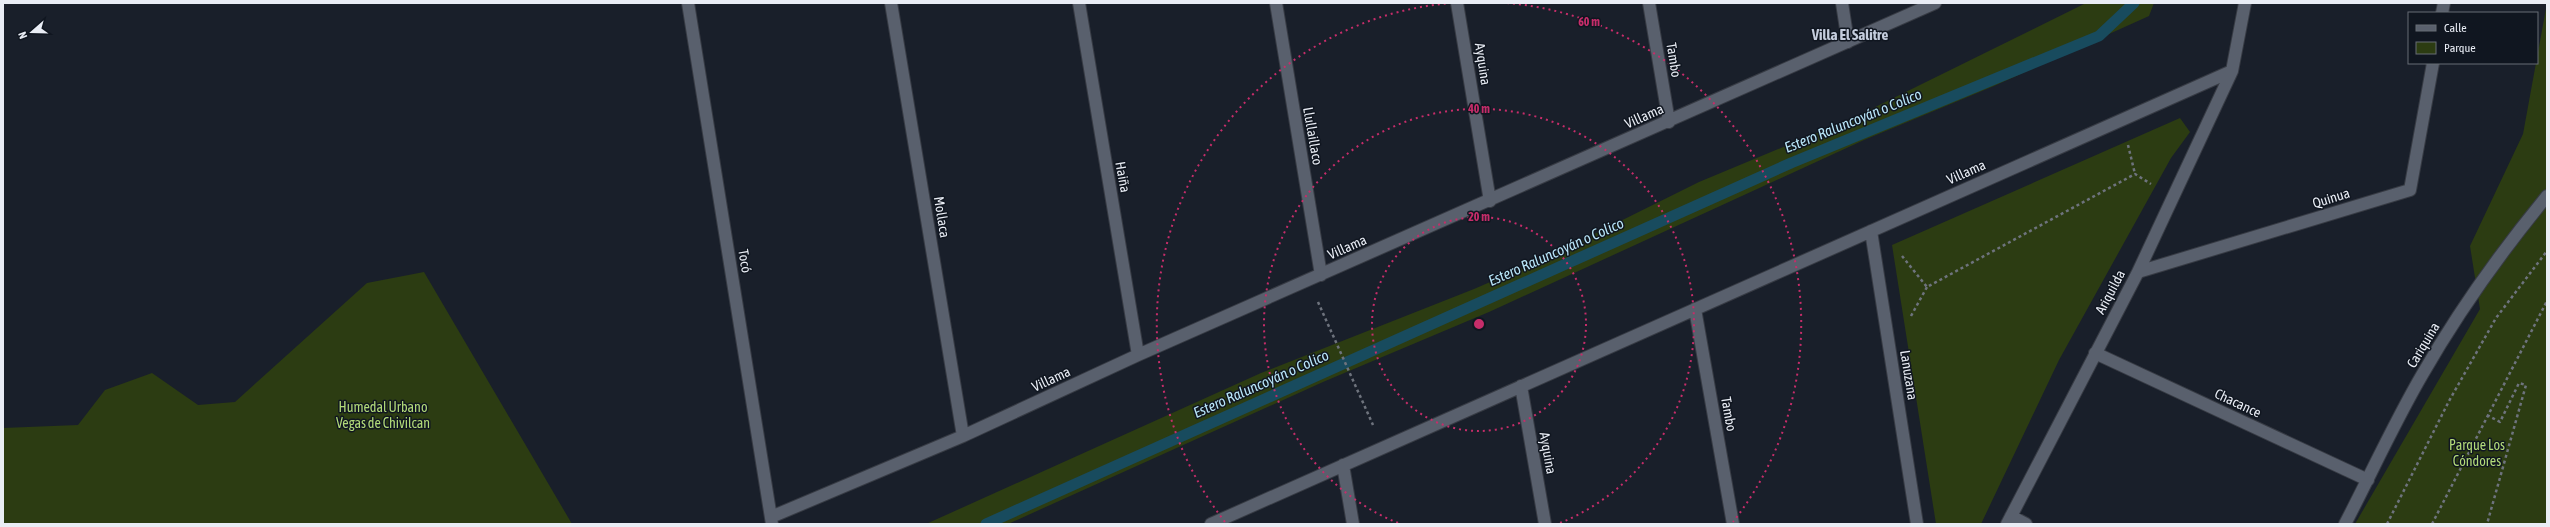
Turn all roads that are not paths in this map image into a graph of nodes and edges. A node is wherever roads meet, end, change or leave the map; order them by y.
1 (688, 3) edge
2 (891, 3) edge
3 (1079, 3) edge
4 (1276, 3) edge
5 (1457, 3) edge
6 (1649, 3) edge
7 (1842, 3) edge
8 (1935, 3) edge
9 (2245, 3) edge
10 (1848, 42) junction
11 (2433, 64) edge
12 (2232, 71) junction
13 (1669, 122) junction
14 (2547, 196) edge
15 (1490, 201) junction
16 (1871, 231) junction
17 (2138, 272) junction
18 (1322, 275) junction
19 (1695, 309) junction
20 (2095, 353) junction
21 (1138, 355) junction
22 (1521, 386) junction
23 (962, 436) junction
24 (1343, 465) junction
25 (2368, 480) junction
26 (2009, 520) edge
27 (771, 521) edge
28 (1211, 524) edge
29 (1353, 524) edge
30 (1545, 524) edge
31 (1733, 524) edge
32 (1916, 524) edge
33 (2026, 524) edge
34 (2345, 524) edge

1 - 27 street, Tocó
2 - 23 street, Mollaca
3 - 21 street, Haiña
4 - 18 street, Llullaillaco
5 - 15 street, Ayquina
6 - 13 street, Tambo
7 - 10 street
8 - 10 street, Villama
9 - 12 street
10 - 13 street, Villama
11 - 17 street, Quinua
12 - 16 street, Villama
12 - 17 street, Ariquilda
13 - 15 street, Villama
14 - 25 street, Cariquina
15 - 18 street, Villama
16 - 19 street, Villama
16 - 32 street, Lanuzana
17 - 20 street, Ariquilda
18 - 21 street, Villama
19 - 22 street, Villama
19 - 31 street, Tambo
20 - 25 street, Chacance
20 - 26 street, Ariquilda
21 - 23 street, Villama
22 - 24 street, Villama
22 - 30 street, Ayquina
23 - 27 street, Villama
24 - 28 street, Villama
24 - 29 street
25 - 34 street, Cariquina
26 - 33 street

